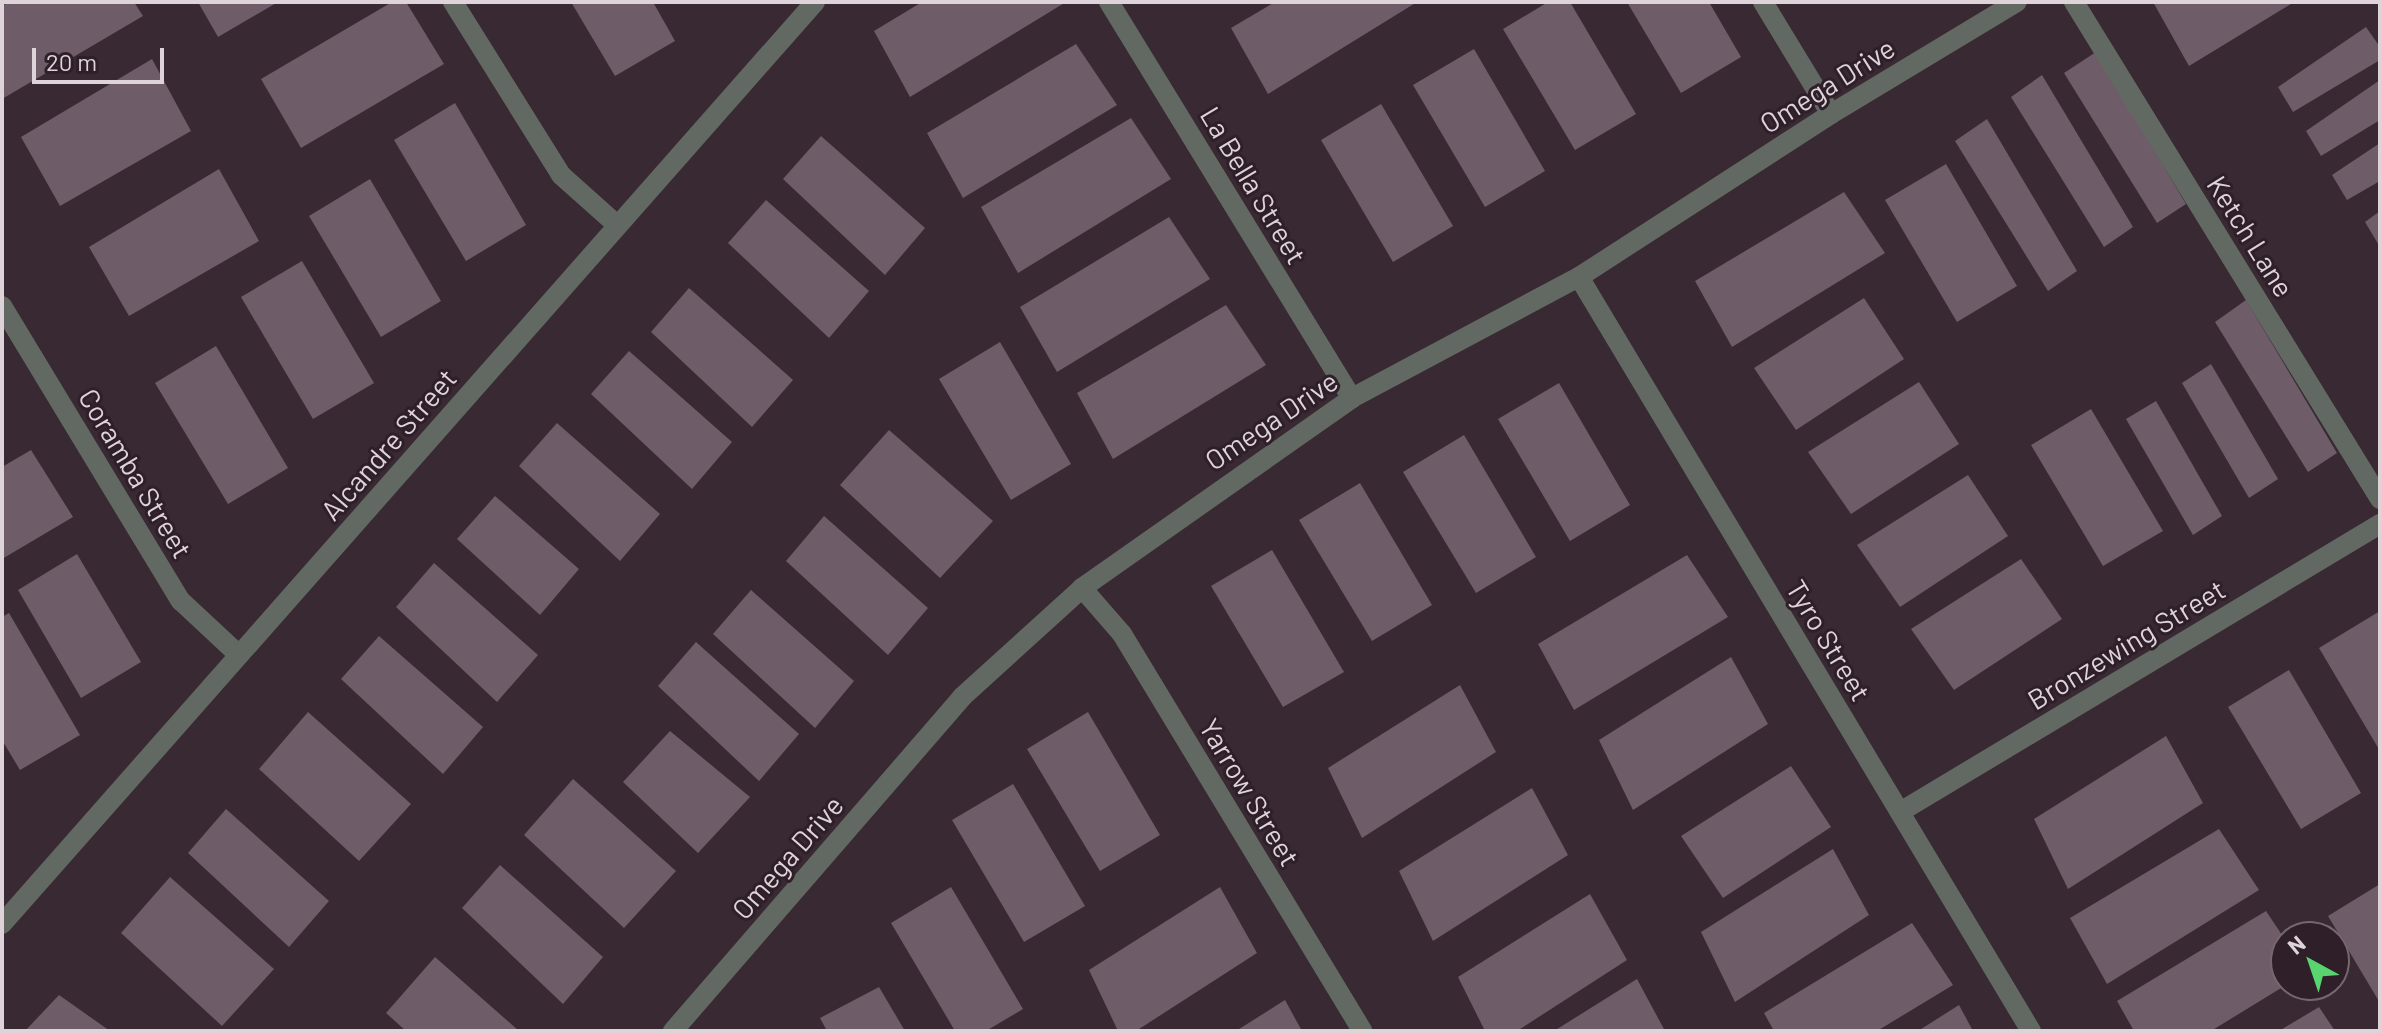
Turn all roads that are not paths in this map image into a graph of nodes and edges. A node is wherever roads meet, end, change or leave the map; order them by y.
1 (453, 2) edge
2 (815, 2) edge
3 (1109, 2) edge
4 (1763, 2) edge
5 (2017, 2) edge
6 (2074, 2) edge
7 (1831, 114) junction
8 (618, 226) junction
9 (1579, 277) junction
10 (2, 306) edge
11 (1352, 398) junction
12 (2380, 499) edge
13 (2380, 524) edge
14 (1082, 588) junction
15 (239, 655) junction
16 (1900, 812) junction
17 (2, 924) edge
18 (673, 1031) edge
19 (1362, 1031) edge
20 (2031, 1031) edge

1 - 8 street
2 - 8 street, Alcandre Street
3 - 11 street, La Bella Street
4 - 7 street
5 - 7 street, Omega Drive
6 - 12 street, Ketch Lane
7 - 9 street, Omega Drive
8 - 15 street, Alcandre Street
9 - 11 street, Omega Drive
9 - 16 street, Tyro Street
10 - 15 street, Coramba Street
11 - 14 street, Omega Drive
13 - 16 street, Bronzewing Street
14 - 18 street, Omega Drive
14 - 19 street, Yarrow Street
15 - 17 street, Alcandre Street
16 - 20 street, Tyro Street

